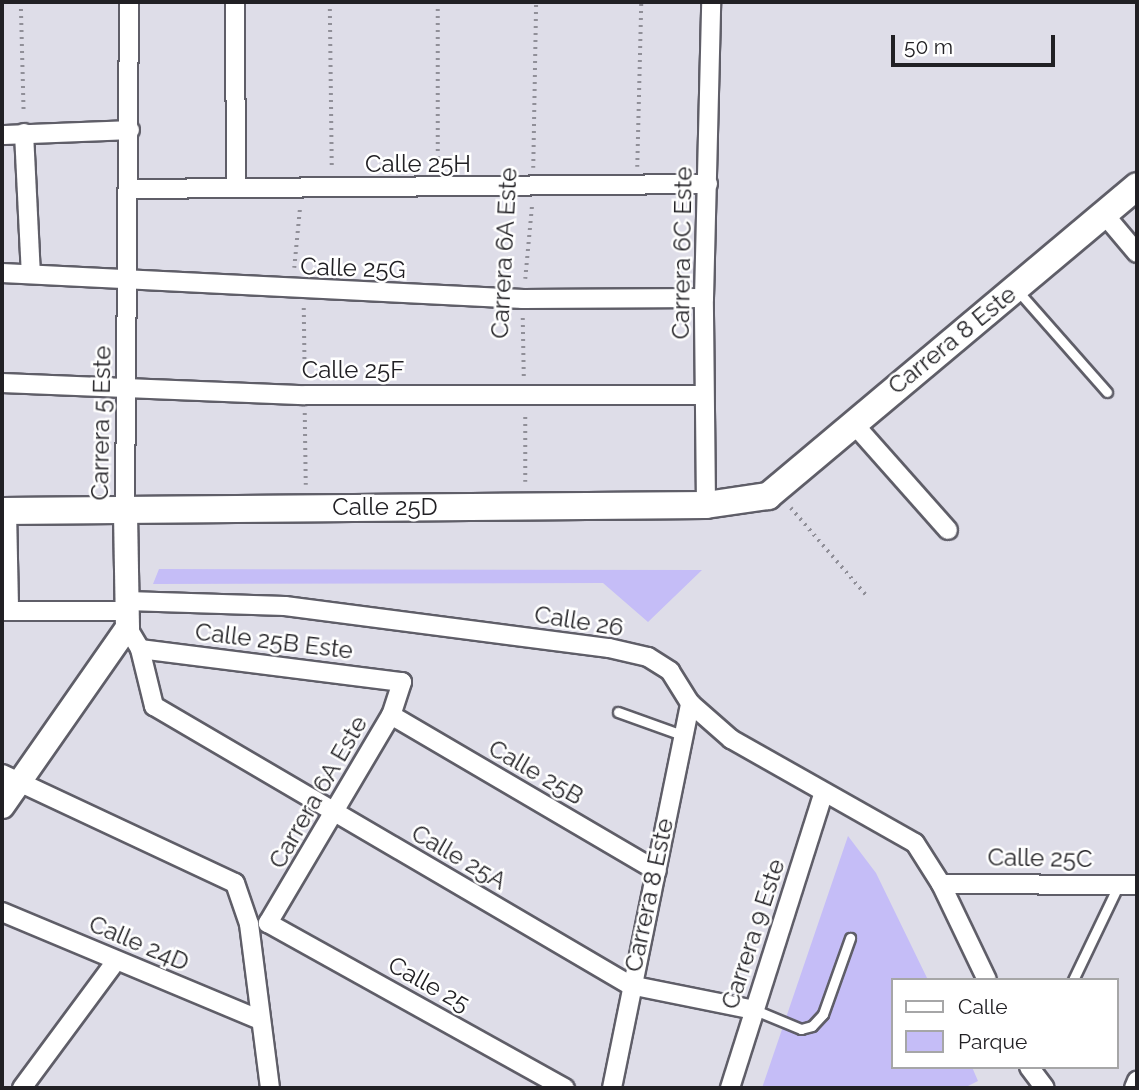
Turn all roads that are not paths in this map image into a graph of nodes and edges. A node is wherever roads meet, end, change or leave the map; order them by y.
1 (129, 2) edge
2 (235, 2) edge
3 (711, 2) edge
4 (130, 130) junction
5 (24, 134) junction
6 (2, 135) edge
7 (708, 184) junction
8 (1137, 186) edge
9 (236, 188) junction
10 (130, 189) junction
11 (1104, 214) junction
12 (1137, 253) edge
13 (2, 273) edge
14 (31, 274) junction
15 (129, 283) junction
16 (1015, 289) junction
17 (704, 298) junction
18 (2, 383) edge
19 (128, 384) junction
20 (1107, 392) dead end
21 (704, 395) junction
22 (853, 423) junction
23 (772, 493) joint
24 (706, 505) junction
25 (5, 510) edge
26 (125, 510) junction
27 (948, 530) dead end
28 (5, 610) edge
29 (127, 613) junction
30 (140, 649) junction
31 (402, 682) joint
32 (690, 703) junction
33 (618, 712) dead end
34 (391, 715) junction
35 (682, 735) junction
36 (9, 778) edge
37 (823, 795) junction
38 (2, 806) edge
39 (335, 814) junction
40 (657, 871) junction
41 (942, 884) junction
42 (1128, 884) edge
43 (2, 912) edge
44 (268, 923) junction
45 (249, 924) junction
46 (850, 938) dead end
47 (116, 961) junction
48 (986, 978) edge
49 (1074, 978) edge
50 (630, 985) junction
51 (754, 1010) junction
52 (258, 1019) junction
53 (1031, 1069) edge
54 (1137, 1081) edge
55 (22, 1088) edge
56 (270, 1088) edge
57 (565, 1088) edge
58 (612, 1088) edge
59 (730, 1088) edge
60 (1045, 1088) edge
61 (1134, 1088) edge

1 - 4 street, Carrera 5 Este
2 - 9 street
3 - 7 street, Carrera 6C Este
4 - 5 street
4 - 10 street, Carrera 5 Este
5 - 6 street
5 - 14 street
7 - 9 street, Calle 25H
7 - 17 street, Carrera 6C Este
8 - 11 main road, Carrera 8 Este
9 - 10 street, Calle 25H
10 - 15 street, Carrera 5 Este
11 - 12 street
11 - 16 main road, Carrera 8 Este
13 - 14 street, Calle 25G
14 - 15 street, Calle 25G
15 - 17 street, Calle 25G
15 - 19 street, Carrera 5 Este
16 - 20 lane
16 - 22 main road, Carrera 8 Este
17 - 21 street, Carrera 6C Este
18 - 19 street, Calle 25F
19 - 21 street, Calle 25F
19 - 26 street, Carrera 5 Este
21 - 24 street, Carrera 6C Este
22 - 23 main road, Carrera 8 Este
22 - 27 street
23 - 24 main road, Calle 25D
24 - 26 main road, Calle 25D
25 - 26 main road, Calle 25D
25 - 28 street
26 - 29 street, Carrera 5 Este
28 - 29 street
29 - 30 street
29 - 32 street, Calle 26
29 - 36 street
30 - 31 street, Calle 25B Este
30 - 39 street, Calle 25A
31 - 34 street, Carrera 6A Este
32 - 35 street, Carrera 8 Este
32 - 37 street, Calle 26
33 - 35 lane
34 - 39 street, Carrera 6A Este
34 - 40 street, Calle 25B
35 - 40 street, Carrera 8 Este
36 - 38 street
36 - 45 street
37 - 41 street, Calle 26
37 - 51 street, Carrera 9 Este
39 - 44 street, Carrera 6A Este
39 - 50 street, Calle 25A
40 - 50 street, Carrera 8 Este
41 - 42 street, Calle 25C
41 - 48 street, Calle 26
42 - 49 lane
43 - 47 street, Calle 24D
44 - 45 street
44 - 57 street, Calle 25
45 - 52 street
46 - 51 lane
47 - 52 street, Calle 24D
47 - 55 street
50 - 51 street, Calle 25A
50 - 58 street, Carrera 8 Este
51 - 59 street, Carrera 9 Este
52 - 56 street
53 - 60 street
54 - 61 street

